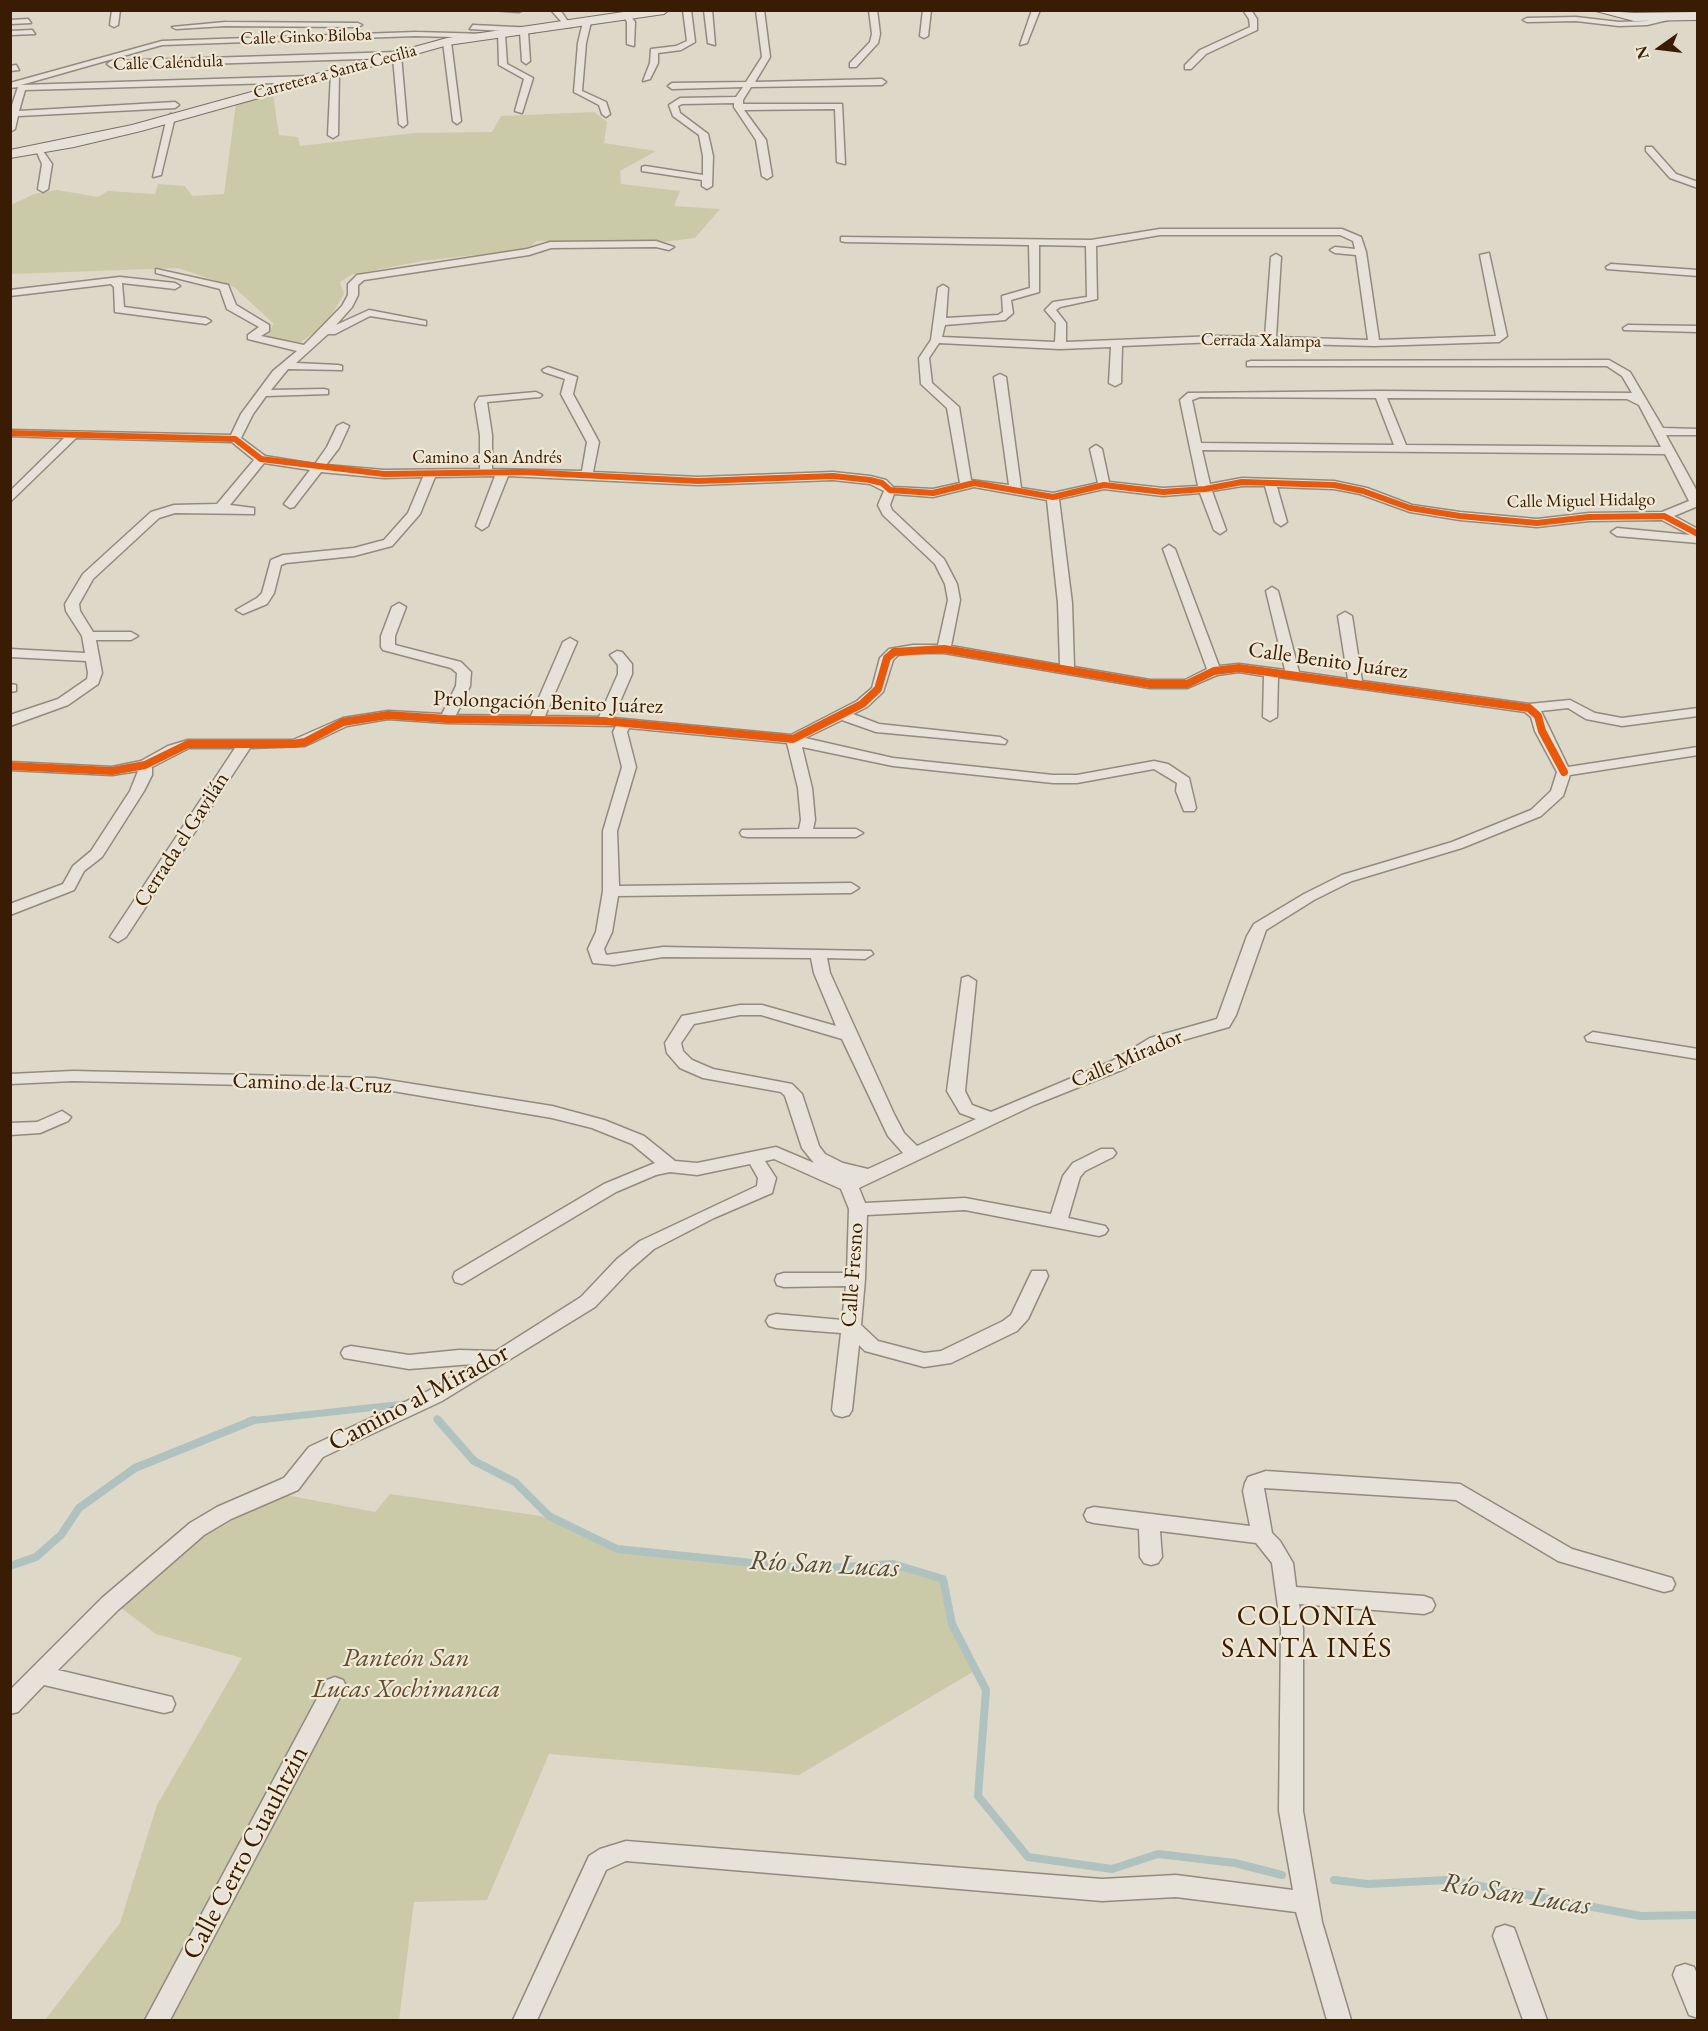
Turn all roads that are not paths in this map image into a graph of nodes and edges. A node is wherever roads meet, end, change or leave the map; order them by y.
1 (116, 10) edge
2 (495, 10) edge
3 (519, 10) edge
4 (555, 10) edge
5 (664, 10) edge
6 (687, 10) edge
7 (708, 10) edge
8 (760, 10) edge
9 (873, 10) edge
10 (927, 10) edge
11 (1036, 10) edge
12 (1247, 10) edge
13 (1597, 10) edge
14 (627, 16) junction
15 (1698, 16) edge
16 (1669, 17) junction
17 (1527, 20) dead end
18 (28, 21) dead end
19 (10, 22) edge
20 (587, 22) junction
21 (114, 25) dead end
22 (569, 25) junction
23 (176, 27) dead end
24 (528, 31) junction
25 (10, 33) edge
26 (32, 33) dead end
27 (501, 34) junction
28 (487, 36) junction
29 (924, 36) dead end
30 (447, 42) junction
31 (712, 43) dead end
32 (1023, 43) dead end
33 (631, 44) dead end
34 (397, 55) junction
35 (526, 61) dead end
36 (83, 65) junction
37 (853, 65) dead end
38 (1188, 67) dead end
39 (335, 72) junction
40 (310, 79) junction
41 (646, 79) dead end
42 (882, 82) dead end
43 (749, 85) junction
44 (672, 86) dead end
45 (15, 89) edge
46 (738, 103) junction
47 (173, 111) junction
48 (519, 111) dead end
49 (14, 114) junction
50 (606, 114) dead end
51 (457, 121) dead end
52 (403, 124) dead end
53 (10, 129) edge
54 (333, 135) dead end
55 (1649, 148) dead end
56 (38, 150) junction
57 (10, 154) edge
58 (842, 162) dead end
59 (645, 169) dead end
60 (156, 175) dead end
61 (767, 176) dead end
62 (1698, 185) edge
63 (43, 189) dead end
64 (845, 239) dead end
65 (1091, 243) junction
66 (1034, 244) junction
67 (669, 247) dead end
68 (1335, 250) dead end
69 (1361, 252) junction
70 (1485, 255) dead end
71 (1276, 257) dead end
72 (1611, 267) dead end
73 (160, 271) dead end
74 (1698, 273) edge
75 (1620, 277) dead end
76 (114, 281) junction
77 (1698, 282) edge
78 (175, 286) dead end
79 (943, 288) dead end
80 (10, 293) edge
81 (206, 321) dead end
82 (422, 322) dead end
83 (940, 322) junction
84 (1628, 328) dead end
85 (1696, 329) edge
86 (319, 338) junction
87 (936, 340) junction
88 (1270, 340) junction
89 (1698, 342) edge
90 (1117, 343) junction
91 (1374, 343) junction
92 (1060, 346) junction
93 (305, 349) junction
94 (1251, 364) dead end
95 (285, 366) junction
96 (338, 368) dead end
97 (548, 370) dead end
98 (999, 377) dead end
99 (1403, 380) junction
100 (1115, 383) dead end
101 (324, 392) dead end
102 (265, 393) junction
103 (1380, 394) junction
104 (536, 395) dead end
105 (1644, 403) junction
106 (343, 426) dead end
107 (1658, 430) junction
108 (1698, 432) edge
109 (10, 433) edge
110 (75, 433) junction
111 (235, 439) junction
112 (1196, 446) junction
113 (1401, 447) junction
114 (1096, 449) dead end
115 (1669, 451) junction
116 (261, 459) junction
117 (318, 468) junction
118 (486, 472) junction
119 (503, 472) junction
120 (430, 475) junction
121 (587, 475) junction
122 (1270, 483) junction
123 (966, 484) junction
124 (1104, 485) junction
125 (1015, 489) junction
126 (1205, 489) junction
127 (890, 490) junction
128 (1053, 497) junction
129 (10, 498) edge
130 (1697, 502) edge
131 (290, 504) dead end
132 (220, 508) junction
133 (250, 511) dead end
134 (1664, 516) junction
135 (1281, 522) dead end
136 (482, 526) dead end
137 (1220, 530) dead end
138 (1617, 532) dead end
139 (1698, 534) edge
140 (1698, 539) edge
141 (1169, 549) dead end
142 (1272, 591) dead end
143 (399, 607) dead end
144 (243, 610) dead end
145 (1346, 616) dead end
146 (89, 636) junction
147 (131, 636) dead end
148 (570, 642) dead end
149 (944, 649) junction
150 (10, 653) edge
151 (617, 655) dead end
152 (91, 657) junction
153 (1067, 668) junction
154 (1214, 672) junction
155 (1271, 673) junction
156 (1293, 676) junction
157 (1356, 685) junction
158 (1529, 708) junction
159 (1698, 711) edge
160 (842, 715) junction
161 (1270, 717) dead end
162 (447, 719) junction
163 (536, 720) junction
164 (604, 721) junction
165 (10, 722) edge
166 (625, 722) junction
167 (793, 739) junction
168 (1000, 741) dead end
169 (246, 743) junction
170 (1698, 751) edge
171 (145, 765) junction
172 (10, 766) edge
173 (1564, 772) junction
174 (1189, 808) dead end
175 (747, 833) dead end
176 (805, 833) junction
177 (856, 833) dead end
178 (851, 888) dead end
179 (610, 891) junction
180 (10, 910) edge
181 (118, 937) dead end
182 (818, 953) junction
183 (865, 954) dead end
184 (968, 981) dead end
185 (847, 1035) junction
186 (1593, 1037) dead end
187 (1698, 1054) edge
188 (10, 1079) edge
189 (62, 1117) dead end
190 (992, 1118) junction
191 (10, 1129) edge
192 (1107, 1154) dead end
193 (916, 1155) junction
194 (754, 1157) junction
195 (670, 1166) junction
196 (871, 1176) junction
197 (849, 1185) junction
198 (858, 1209) junction
199 (1058, 1220) junction
200 (1100, 1230) dead end
201 (1039, 1276) dead end
202 (462, 1277) dead end
203 (856, 1279) junction
204 (784, 1280) dead end
205 (776, 1321) dead end
206 (850, 1327) junction
207 (351, 1353) dead end
208 (499, 1358) junction
209 (842, 1410) dead end
210 (1094, 1515) dead end
211 (1149, 1522) junction
212 (1263, 1536) junction
213 (1151, 1557) dead end
214 (1664, 1584) dead end
215 (1287, 1595) junction
216 (1424, 1605) dead end
217 (39, 1674) junction
218 (335, 1686) dead end
219 (164, 1704) dead end
220 (10, 1705) edge
221 (1306, 1903) junction
222 (1505, 1936) dead end
223 (1685, 1975) dead end
224 (1698, 2007) edge
225 (157, 2020) edge
226 (525, 2020) edge
227 (1339, 2020) edge
228 (1535, 2020) edge

1 - 21 street
2 - 3 street
4 - 22 street
5 - 14 main road, Carretera a Santa Cecilia
6 - 41 street
7 - 31 street
8 - 43 street
9 - 37 street
10 - 29 street
11 - 32 street
12 - 38 street
13 - 16 main road
14 - 20 main road, Carretera a Santa Cecilia
14 - 33 street
15 - 16 main road
16 - 17 street
18 - 19 street
20 - 22 main road, Carretera a Santa Cecilia
20 - 50 street
22 - 24 main road, Carretera a Santa Cecilia
23 - 24 street
24 - 27 main road, Carretera a Santa Cecilia
24 - 35 street
25 - 26 street
27 - 28 main road, Carretera a Santa Cecilia
27 - 48 street
28 - 30 main road, Carretera a Santa Cecilia
28 - 36 street, Calle Ginko Biloba
30 - 34 main road, Carretera a Santa Cecilia
30 - 51 street
34 - 36 street, Calle Caléndula
34 - 39 main road, Carretera a Santa Cecilia
34 - 52 street
36 - 45 street
39 - 40 main road, Carretera a Santa Cecilia
39 - 54 street
40 - 45 street
40 - 47 main road, Carretera a Santa Cecilia
42 - 43 street
43 - 44 street
43 - 46 street
45 - 49 street
46 - 58 street
46 - 59 street
46 - 61 street
47 - 49 street
47 - 56 main road, Carretera a Santa Cecilia
47 - 60 street
49 - 53 street
55 - 62 street
56 - 57 main road, Carretera a Santa Cecilia
56 - 63 street
64 - 66 street
65 - 66 street
65 - 69 street
65 - 92 street
66 - 83 street
67 - 86 street
68 - 69 street
69 - 91 street
70 - 91 street, Cerrada Xalampa
71 - 88 street
72 - 74 street
73 - 93 street
75 - 77 street
76 - 78 street
76 - 80 street
76 - 81 street
79 - 83 street
82 - 86 street
83 - 87 street
84 - 85 street
85 - 89 street
86 - 93 street
87 - 92 street, Cerrada Xalampa
87 - 123 street
88 - 90 street, Cerrada Xalampa
88 - 91 street, Cerrada Xalampa
90 - 92 street, Cerrada Xalampa
90 - 100 street
93 - 95 street
94 - 99 street
95 - 96 street
95 - 102 street
97 - 121 street
98 - 125 street
99 - 103 street
99 - 105 street
99 - 105 street
101 - 102 street
102 - 111 street
103 - 112 street
103 - 113 street
104 - 118 street
105 - 107 street
106 - 117 street
107 - 108 street
107 - 115 street
109 - 110 street
110 - 111 street
110 - 129 street
111 - 116 street, Camino a San Andrés
112 - 113 street
112 - 126 street
113 - 115 street
114 - 124 street
115 - 130 street
116 - 117 street, Camino a San Andrés
116 - 132 street
117 - 120 street, Camino a San Andrés
117 - 131 street
118 - 119 street, Camino a San Andrés
118 - 120 street, Camino a San Andrés
119 - 121 street, Camino a San Andrés
119 - 136 street
120 - 144 street
121 - 127 street, Camino a San Andrés
122 - 126 street, Calle Miguel Hidalgo
122 - 134 street, Calle Miguel Hidalgo
122 - 135 street
123 - 125 street, Calle Miguel Hidalgo
123 - 127 street, Camino a San Andrés
124 - 126 street, Calle Miguel Hidalgo
124 - 128 street, Calle Miguel Hidalgo
125 - 128 street, Calle Miguel Hidalgo
126 - 137 street
127 - 149 street
128 - 153 street
130 - 134 street
132 - 133 street
132 - 146 street
134 - 139 street, Calle Miguel Hidalgo
138 - 140 street
141 - 154 street
142 - 156 street
143 - 162 street
145 - 157 street
146 - 147 street
146 - 152 street
148 - 163 street
149 - 153 street, Calle Benito Juárez
149 - 160 street
150 - 152 street
151 - 164 street
152 - 165 street
153 - 154 street, Calle Benito Juárez
154 - 155 street, Calle Benito Juárez
155 - 156 street, Calle Benito Juárez
155 - 161 street
156 - 157 street, Calle Benito Juárez
157 - 158 street, Calle Benito Juárez
158 - 159 street, Calle Benito Juárez
158 - 173 street
160 - 167 street
160 - 168 street
162 - 163 street, Prolongación Benito Juárez
162 - 169 street, Prolongación Benito Juárez
163 - 164 street, Prolongación Benito Juárez
164 - 166 street, Prolongación Benito Juárez
166 - 167 street, Prolongación Benito Juárez
166 - 179 street
167 - 174 street, Prolongación Benito Juárez
167 - 176 street
169 - 171 street, Prolongación Benito Juárez
169 - 181 street, Cerrada el Gavilán
170 - 173 street
171 - 172 street
171 - 180 street
173 - 190 street, Calle Mirador
175 - 176 street
176 - 177 street
178 - 179 street
179 - 182 street
182 - 183 street
182 - 185 street
184 - 190 street
185 - 193 street
185 - 196 street
186 - 187 street
188 - 195 street, Camino de la Cruz
189 - 191 street
190 - 193 street, Calle Mirador
192 - 199 street
193 - 196 street, Calle Mirador
194 - 195 street
194 - 197 street
194 - 208 street, Camino al Mirador
195 - 202 street
196 - 197 street, Calle Mirador
197 - 198 street, Calle Fresno
198 - 199 street
198 - 203 street, Calle Fresno
199 - 200 street
201 - 206 street
203 - 204 street
203 - 206 street, Calle Fresno
205 - 206 street
206 - 209 street, Calle Fresno
207 - 208 street
208 - 217 street, Camino al Mirador
210 - 211 street
211 - 212 street
211 - 213 street
212 - 214 street
212 - 215 street
215 - 216 street
215 - 221 street
217 - 219 street
217 - 220 street, Camino al Mirador
218 - 225 street, Calle Cerro Cuauhtzin
221 - 226 street
221 - 227 street
222 - 228 street
223 - 224 street

